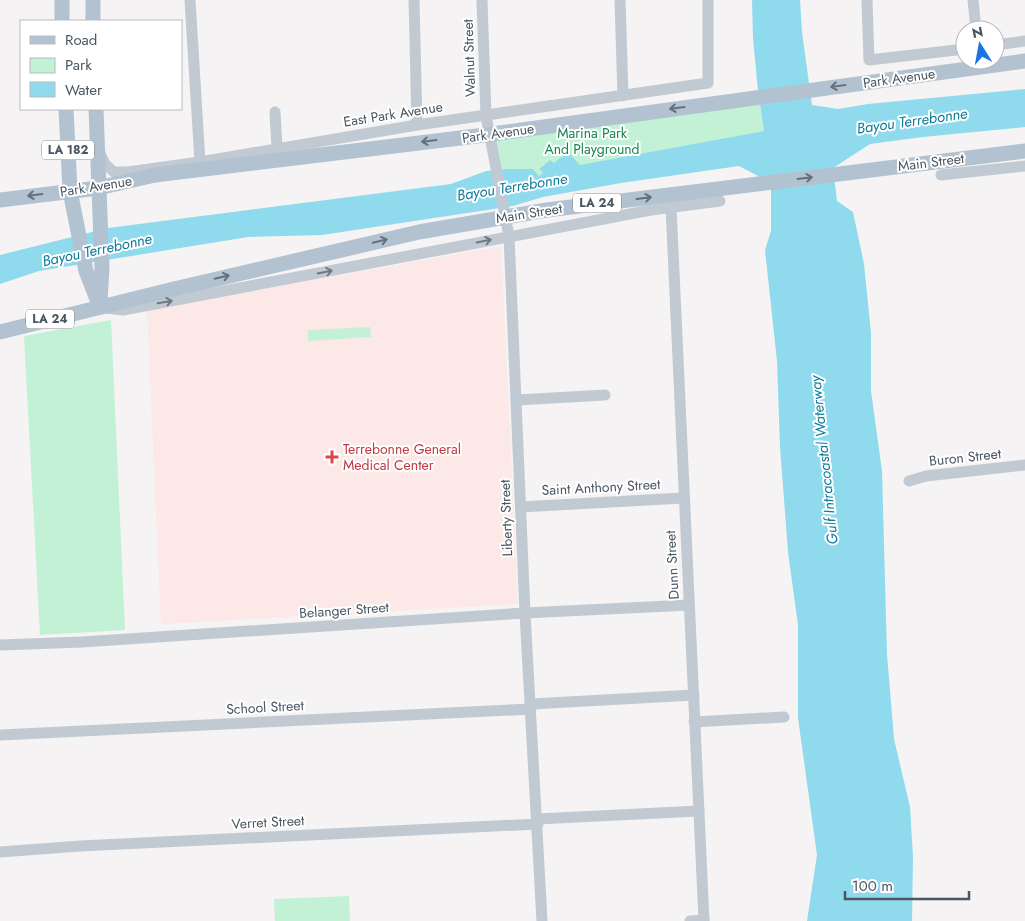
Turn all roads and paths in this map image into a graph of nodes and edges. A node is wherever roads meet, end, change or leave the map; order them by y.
1 (66, 0) edge
2 (93, 0) edge
3 (190, 0) edge
4 (414, 0) edge
5 (482, 0) edge
6 (620, 0) edge
7 (708, 0) edge
8 (867, 0) edge
9 (973, 0) edge
10 (62, 20) edge
11 (93, 20) edge
12 (975, 20) edge
13 (1025, 41) edge
14 (1005, 44) edge
15 (955, 50) edge
16 (1025, 60) edge
17 (623, 96) junction
18 (66, 110) edge
19 (96, 110) edge
20 (275, 112) dead end
21 (486, 116) junction
22 (417, 125) junction
23 (98, 147) junction
24 (277, 148) junction
25 (1025, 151) edge
26 (200, 162) junction
27 (1025, 166) edge
28 (941, 175) dead end
29 (98, 188) junction
30 (70, 191) junction
31 (0, 200) edge
32 (720, 201) dead end
33 (671, 207) junction
34 (509, 236) junction
35 (100, 307) junction
36 (0, 332) edge
37 (606, 395) dead end
38 (516, 400) junction
39 (1025, 466) edge
40 (909, 481) dead end
41 (683, 498) junction
42 (521, 507) junction
43 (689, 605) junction
44 (526, 612) junction
45 (0, 645) edge
46 (694, 695) junction
47 (531, 706) junction
48 (784, 717) dead end
49 (694, 722) junction
50 (0, 735) edge
51 (699, 811) junction
52 (538, 822) junction
53 (0, 852) edge
54 (542, 921) edge
55 (690, 921) edge
56 (704, 921) edge

1 - 10 main road
2 - 11 main road
3 - 26 street
4 - 22 street
5 - 21 street, Walnut Street
6 - 17 street
7 - 17 street, East Park Avenue
8 - 15 street, Park Avenue
9 - 12 street
13 - 14 street
16 -> 29 main road, Park Avenue, bridge
17 - 21 street, East Park Avenue
18 - 30 main road, LA 182
19 - 23 main road, LA 182
20 - 24 street
21 - 22 street, East Park Avenue
21 - 34 street, Liberty Street
22 - 24 street, East Park Avenue
23 - 26 street, East Park Avenue
23 - 29 main road, LA 182
24 - 26 street, East Park Avenue
35 -> 25 main road, Main Street / LA 24, bridge
27 - 28 street, Main Street
29 - 30 main road, Park Avenue
29 - 35 main road, LA 182
30 -> 31 main road, Park Avenue
30 - 35 main road, LA 182
32 - 33 street, Main Street
33 - 34 street, Main Street
33 - 41 street, Dunn Street
35 -> 34 street, Main Street
34 - 38 street, Liberty Street
35 - 36 main road, Main Street / LA 24
37 - 38 street
38 - 42 street, Liberty Street
39 - 40 street, Buron Street
41 - 42 street, Saint Anthony Street
41 - 43 street, Dunn Street
42 - 44 street, Liberty Street
43 - 44 street, Belanger Street
43 - 46 street, Dunn Street
44 - 45 street, Belanger Street
44 - 47 street, Liberty Street
46 - 47 street, School Street
46 - 49 street, Dunn Street
47 - 50 street, School Street
47 - 52 street, Liberty Street
48 - 49 street
49 - 51 street, Dunn Street
51 - 52 street, Verret Street
51 - 56 street, Dunn Street
52 - 53 street, Verret Street
52 - 54 street, Liberty Street
55 - 56 street

